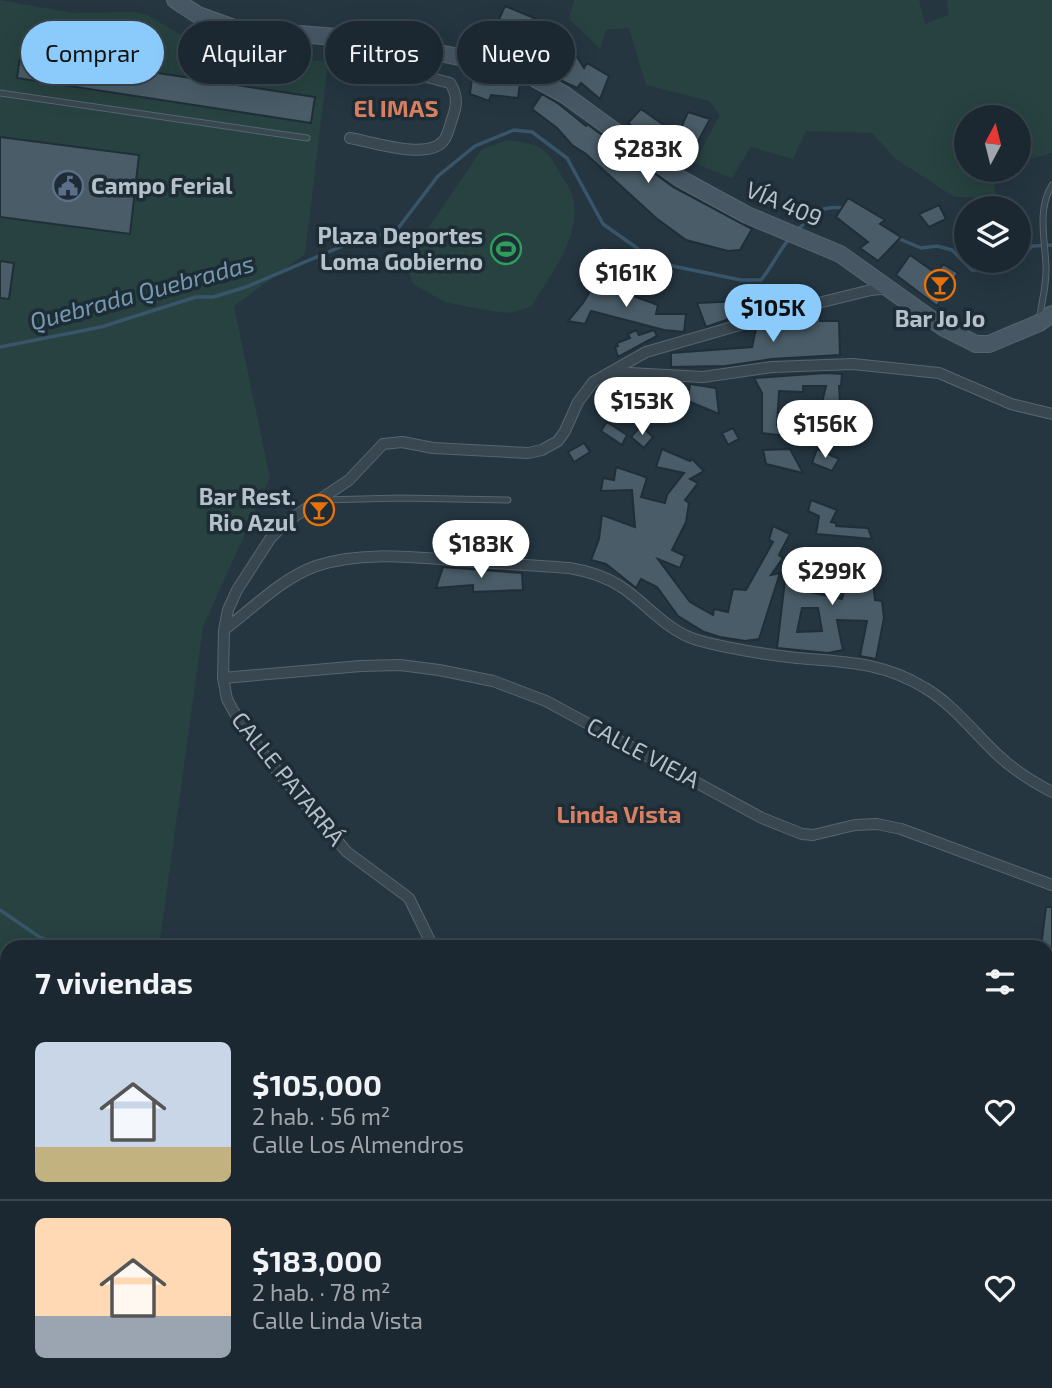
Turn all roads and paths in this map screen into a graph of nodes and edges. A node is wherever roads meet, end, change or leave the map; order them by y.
1 (176, 0) edge
2 (325, 35) edge
3 (443, 54) edge
4 (443, 81) edge
5 (0, 93) edge
6 (307, 138) dead end
7 (350, 138) dead end
8 (1052, 185) edge
9 (888, 288) junction
10 (1046, 319) edge
11 (611, 372) junction
12 (1052, 414) edge
13 (320, 500) junction
14 (508, 500) dead end
15 (223, 630) junction
16 (223, 678) junction
17 (1052, 792) edge
18 (1052, 885) edge
19 (430, 940) edge

1 - 2 street, VÍA 409
3 - 9 street, VÍA 409
4 - 7 street
5 - 6 lane
8 - 10 lane
9 - 10 street, VÍA 409
9 - 11 street, CALLE PATARRÁ
11 - 12 street
11 - 13 street, CALLE PATARRÁ
13 - 14 lane
13 - 15 street, CALLE PATARRÁ
15 - 16 street, CALLE PATARRÁ
15 - 17 street
16 - 18 street, CALLE VIEJA
16 - 19 street, CALLE PATARRÁ

